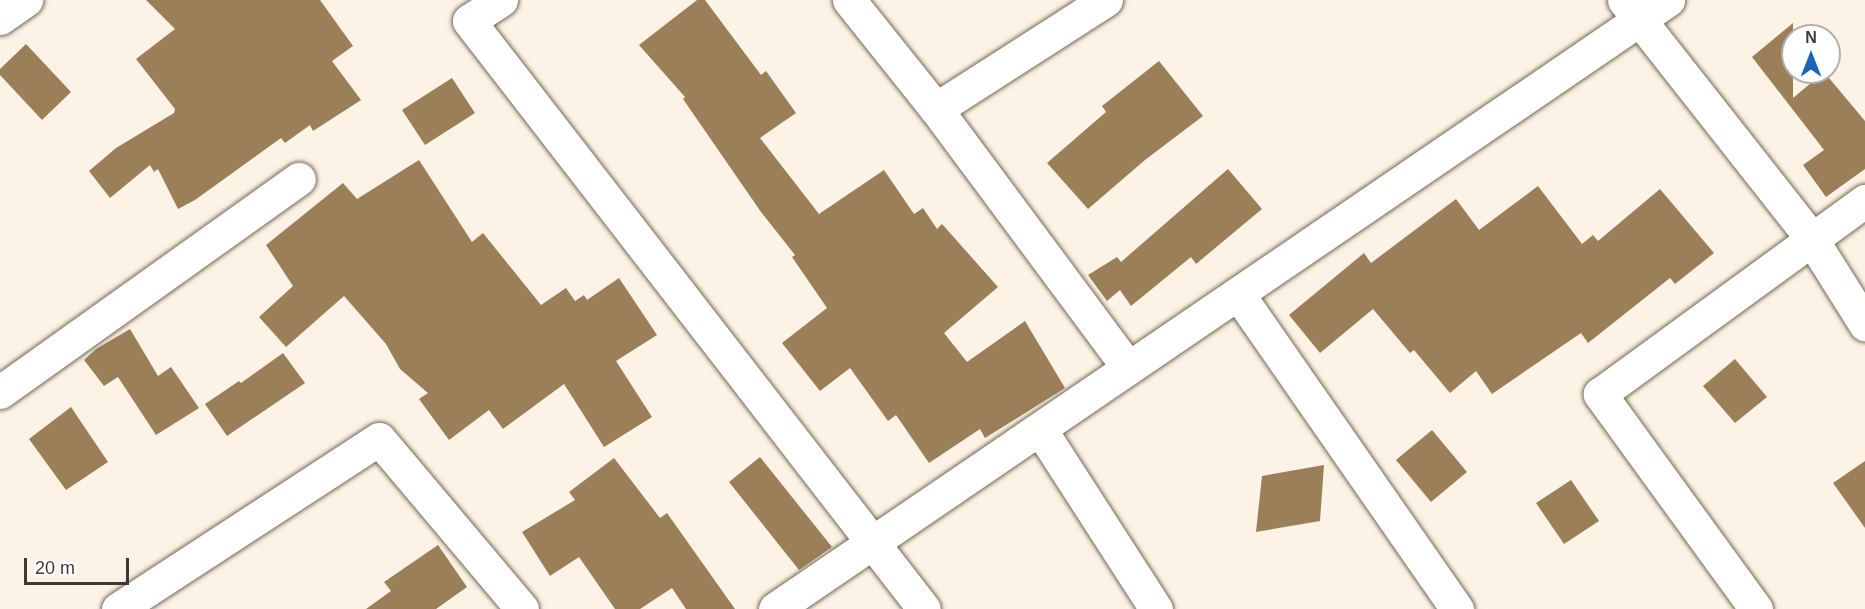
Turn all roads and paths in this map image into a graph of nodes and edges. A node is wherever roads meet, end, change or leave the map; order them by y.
1 (26, 0) edge
2 (501, 0) edge
3 (849, 0) edge
4 (1106, 0) edge
5 (1668, 0) edge
6 (1633, 9) edge
7 (0, 18) edge
8 (936, 109) junction
9 (299, 179) dead end
10 (1865, 201) edge
11 (1811, 238) junction
12 (1238, 294) junction
13 (1865, 324) edge
14 (1128, 368) junction
15 (0, 392) edge
16 (1040, 429) junction
17 (872, 543) junction
18 (118, 609) edge
19 (522, 609) edge
20 (775, 609) edge
21 (924, 609) edge
22 (1156, 609) edge
23 (1457, 609) edge
24 (1756, 609) edge

1 - 7 street
2 - 17 street
3 - 8 street
4 - 8 street
5 - 6 street
6 - 11 street
6 - 12 street
8 - 14 street
9 - 15 street
10 - 11 street
11 - 13 street
11 - 24 street
12 - 14 street
12 - 23 street
14 - 16 street
16 - 17 street
16 - 22 street
17 - 20 street
17 - 21 street
18 - 19 street

